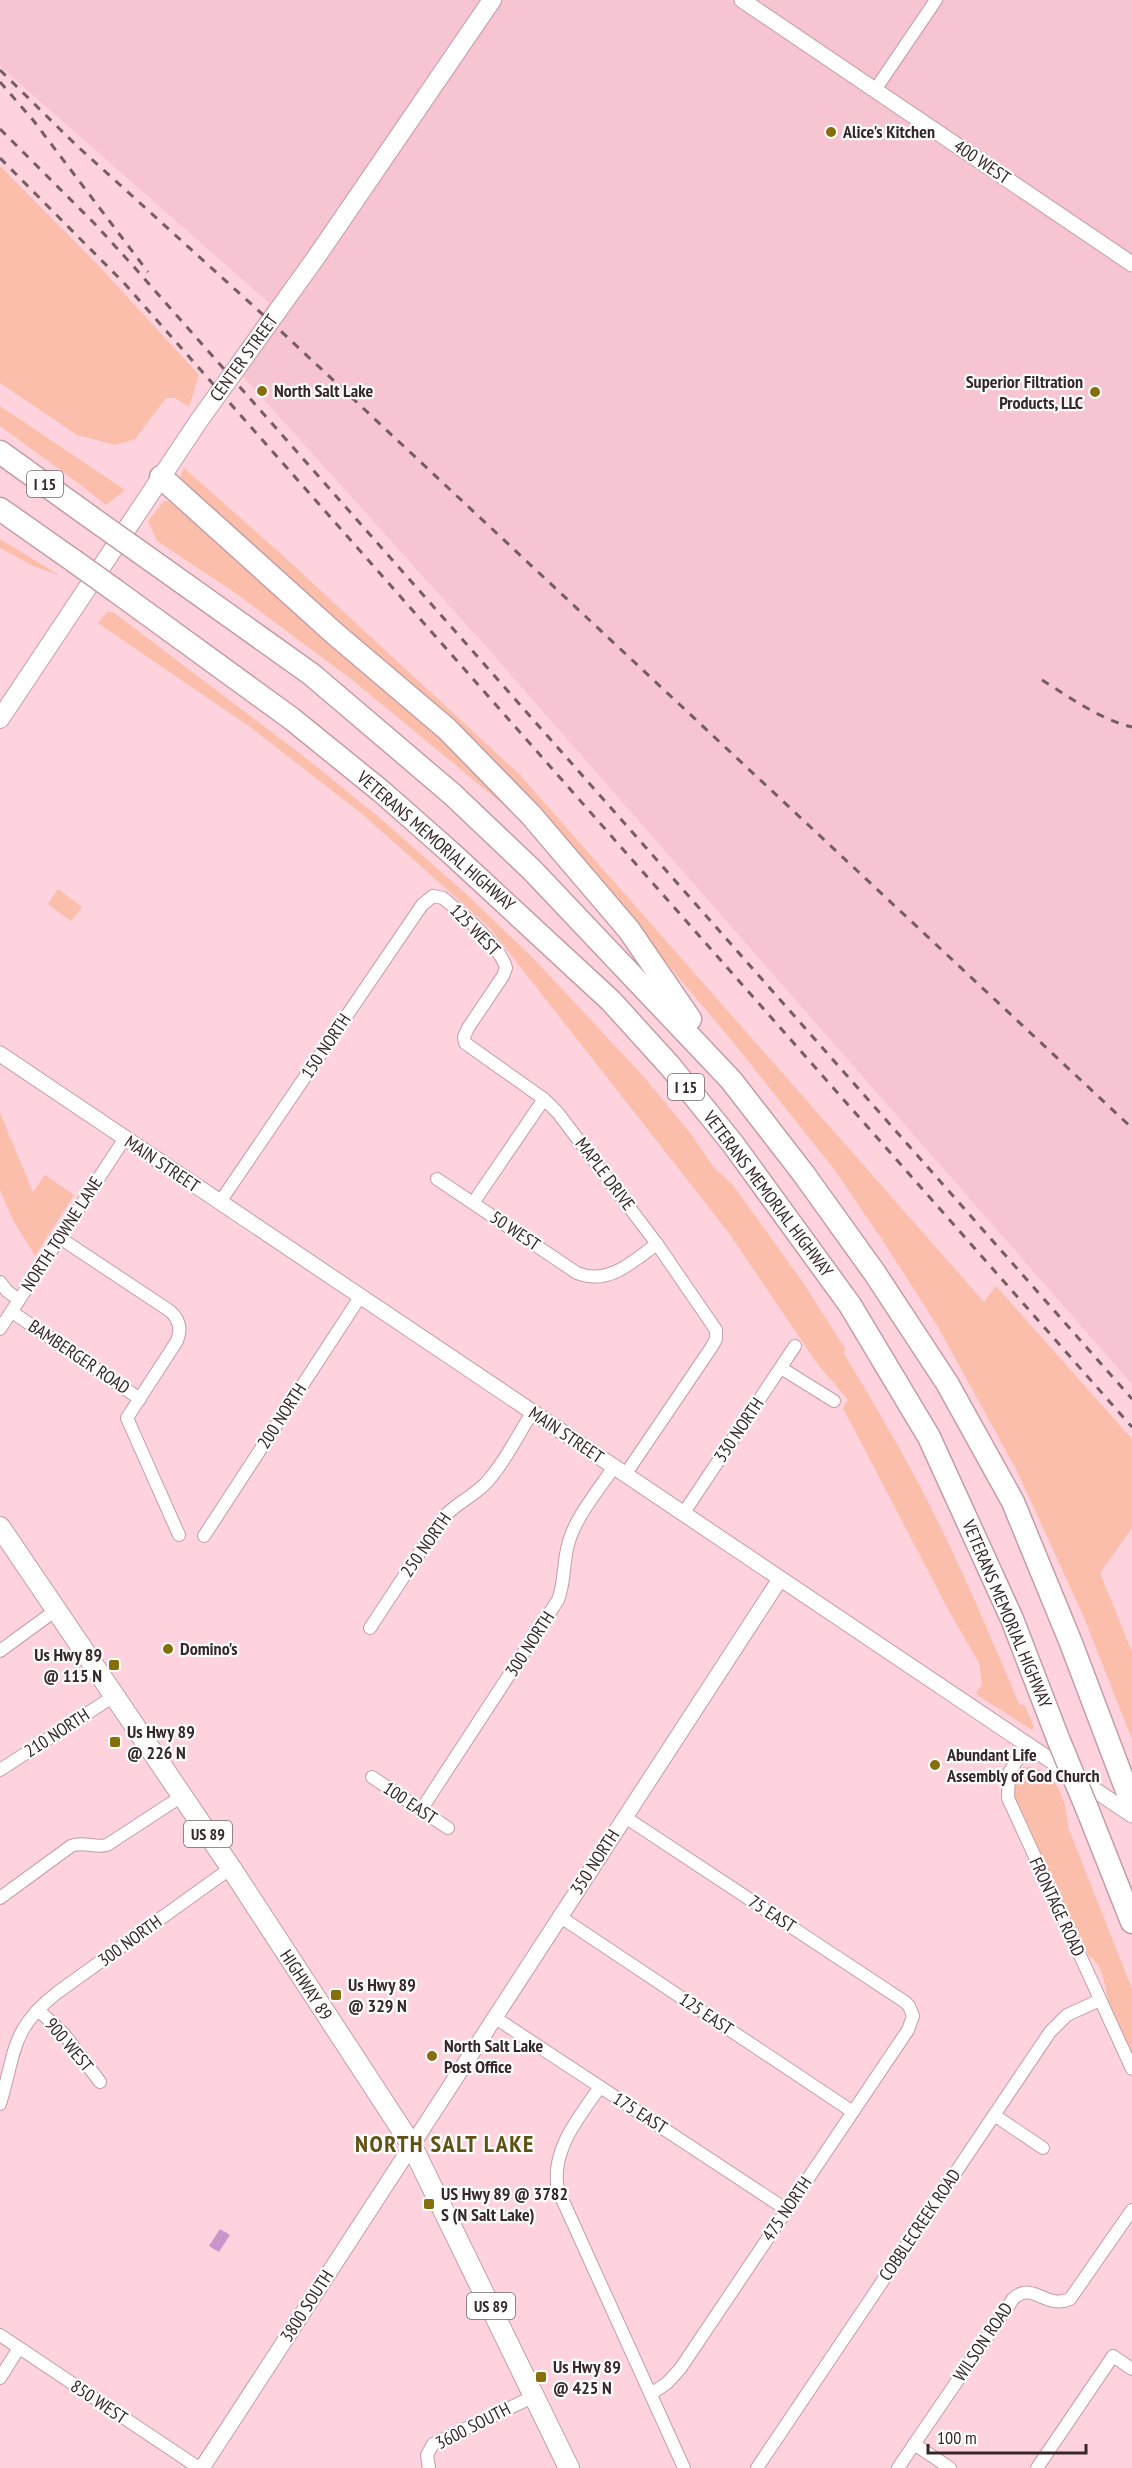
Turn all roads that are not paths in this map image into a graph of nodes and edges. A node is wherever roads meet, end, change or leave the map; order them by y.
1 (492, 0) edge
2 (742, 0) edge
3 (936, 0) edge
4 (875, 90) junction
5 (1132, 264) edge
6 (0, 452) edge
7 (161, 477) junction
8 (0, 509) edge
9 (0, 525) edge
10 (74, 561) junction
11 (0, 719) edge
12 (435, 895) joint
13 (464, 1040) joint
14 (0, 1054) edge
15 (731, 1080) junction
16 (544, 1099) junction
17 (125, 1138) junction
18 (438, 1179) dead end
19 (220, 1202) junction
20 (473, 1203) junction
21 (60, 1238) junction
22 (657, 1244) junction
23 (0, 1282) edge
24 (360, 1297) junction
25 (19, 1300) junction
26 (12, 1312) junction
27 (0, 1329) edge
28 (717, 1334) joint
29 (795, 1346) dead end
30 (781, 1368) junction
31 (140, 1399) junction
32 (834, 1401) dead end
33 (532, 1413) junction
34 (619, 1471) junction
35 (683, 1514) junction
36 (0, 1527) edge
37 (180, 1535) dead end
38 (204, 1536) dead end
39 (780, 1579) junction
40 (56, 1610) junction
41 (370, 1628) dead end
42 (0, 1651) edge
43 (114, 1696) junction
44 (1027, 1744) junction
45 (0, 1770) edge
46 (372, 1777) dead end
47 (1128, 1793) edge
48 (182, 1796) junction
49 (421, 1810) junction
50 (1132, 1815) edge
51 (625, 1817) junction
52 (448, 1828) dead end
53 (231, 1868) junction
54 (0, 1898) edge
55 (559, 1917) junction
56 (1132, 1922) edge
57 (1100, 2000) junction
58 (38, 2010) junction
59 (913, 2016) joint
60 (494, 2017) junction
61 (1132, 2069) edge
62 (100, 2082) dead end
63 (600, 2086) junction
64 (0, 2104) edge
65 (853, 2112) junction
66 (994, 2115) junction
67 (411, 2145) junction
68 (1043, 2148) dead end
69 (787, 2210) junction
70 (1132, 2210) edge
71 (0, 2336) edge
72 (19, 2348) junction
73 (1132, 2369) edge
74 (0, 2378) edge
75 (651, 2394) junction
76 (535, 2396) junction
77 (915, 2444) junction
78 (200, 2468) edge
79 (429, 2468) edge
80 (569, 2468) edge
81 (684, 2468) edge
82 (757, 2468) edge
83 (898, 2468) edge
84 (950, 2468) edge
85 (1037, 2468) edge

1 - 7 main road, CENTER STREET
2 - 4 street, 400 WEST
3 - 4 street
4 - 5 street, 400 WEST
6 - 15 highway, I 15, bridge
7 - 11 main road, CENTER STREET
7 - 15 highway
8 - 10 highway, VETERANS MEMORIAL HIGHWAY / I 15
9 - 10 highway
10 - 56 highway, VETERANS MEMORIAL HIGHWAY / I 15, bridge
12 - 13 street, 125 WEST
12 - 19 street, 150 NORTH
13 - 16 street, MAPLE DRIVE
14 - 17 street, MAIN STREET
15 - 47 highway, I 15
16 - 20 street
16 - 22 street, MAPLE DRIVE
17 - 19 street, MAIN STREET
17 - 21 street, NORTH TOWNE LANE
18 - 20 street, 50 WEST
19 - 24 street, MAIN STREET
20 - 22 street, 50 WEST
21 - 25 street, NORTH TOWNE LANE
21 - 31 street
22 - 28 street, MAPLE DRIVE
23 - 25 street
24 - 33 street, MAIN STREET
24 - 38 street, 200 NORTH
25 - 26 street, NORTH TOWNE LANE
26 - 27 street, NORTH TOWNE LANE
26 - 31 street, BAMBERGER ROAD
28 - 34 street, 300 NORTH
29 - 30 street, 330 NORTH
30 - 32 street
30 - 35 street, 330 NORTH
31 - 37 street, BAMBERGER ROAD
33 - 34 street, MAIN STREET
33 - 41 street, 250 NORTH
34 - 35 street, MAIN STREET
34 - 49 street, 300 NORTH
35 - 39 street, MAIN STREET
36 - 40 main road, HIGHWAY 89 / US 89
39 - 44 street, MAIN STREET
39 - 51 street, 350 NORTH
40 - 42 street
40 - 43 main road, HIGHWAY 89 / US 89
43 - 45 street, 210 NORTH
43 - 48 main road, HIGHWAY 89 / US 89
44 - 50 street, MAIN STREET
44 - 57 street, FRONTAGE ROAD
46 - 49 street, 100 EAST
48 - 53 main road, HIGHWAY 89 / US 89
48 - 54 street
49 - 52 street, 100 EAST
51 - 55 street, 350 NORTH
51 - 59 street, 75 EAST
53 - 58 street, 300 NORTH
53 - 67 main road, HIGHWAY 89 / US 89
55 - 60 street, 350 NORTH
55 - 65 street, 125 EAST
57 - 61 street, FRONTAGE ROAD
57 - 66 street, COBBLECREEK ROAD
58 - 62 street, 900 WEST
58 - 64 street, 300 NORTH
59 - 65 street, 475 NORTH
60 - 63 street, 175 EAST
60 - 67 street, 350 NORTH
63 - 69 street, 175 EAST
63 - 75 street
65 - 69 street, 475 NORTH
66 - 68 street
66 - 82 street, COBBLECREEK ROAD
67 - 76 main road, HIGHWAY 89 / US 89
67 - 78 street, 3800 SOUTH
69 - 75 street, 475 NORTH
70 - 77 street, WILSON ROAD
71 - 72 street, 850 WEST
72 - 74 street
72 - 78 street, 850 WEST
73 - 85 street
75 - 81 street
76 - 79 street, 3600 SOUTH
76 - 80 main road, HIGHWAY 89 / US 89
77 - 83 street, WILSON ROAD
77 - 84 street

